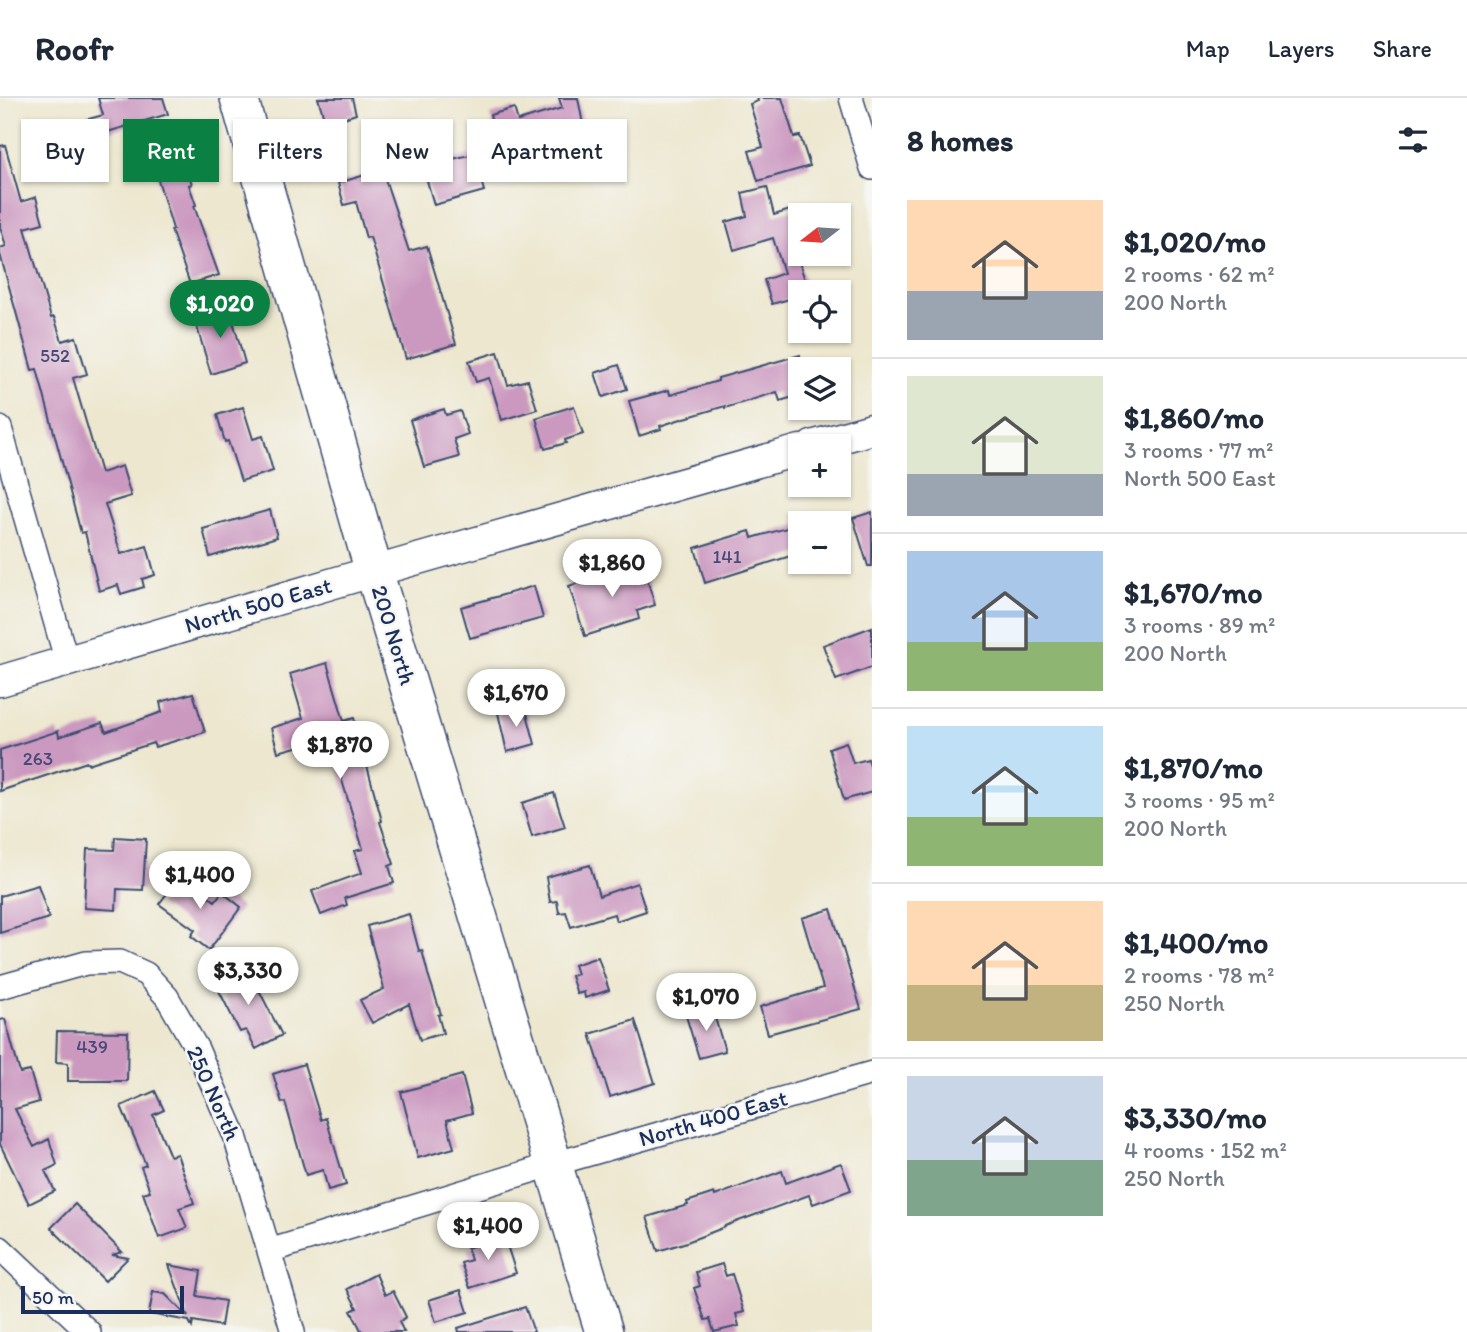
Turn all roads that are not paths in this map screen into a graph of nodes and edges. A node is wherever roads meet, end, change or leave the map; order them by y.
1 (239, 98) edge
2 (851, 98) edge
3 (872, 167) edge
4 (0, 428) edge
5 (872, 429) edge
6 (851, 435) edge
7 (788, 453) edge
8 (375, 572) junction
9 (67, 662) junction
10 (0, 681) edge
11 (0, 987) edge
12 (872, 1073) edge
13 (554, 1164) junction
14 (0, 1248) edge
15 (269, 1251) junction
16 (89, 1332) edge
17 (293, 1332) edge
18 (604, 1332) edge

1 - 8 main road, 200 North
2 - 3 street
4 - 9 street
5 - 6 street
7 - 8 street, North 500 East
8 - 9 street, North 500 East
8 - 13 main road, 200 North
9 - 10 street, North 500 East
11 - 15 street, 250 North
12 - 13 street, North 400 East
13 - 15 street, North 400 East
13 - 18 main road, 200 North
14 - 16 street
15 - 17 street, 250 North

